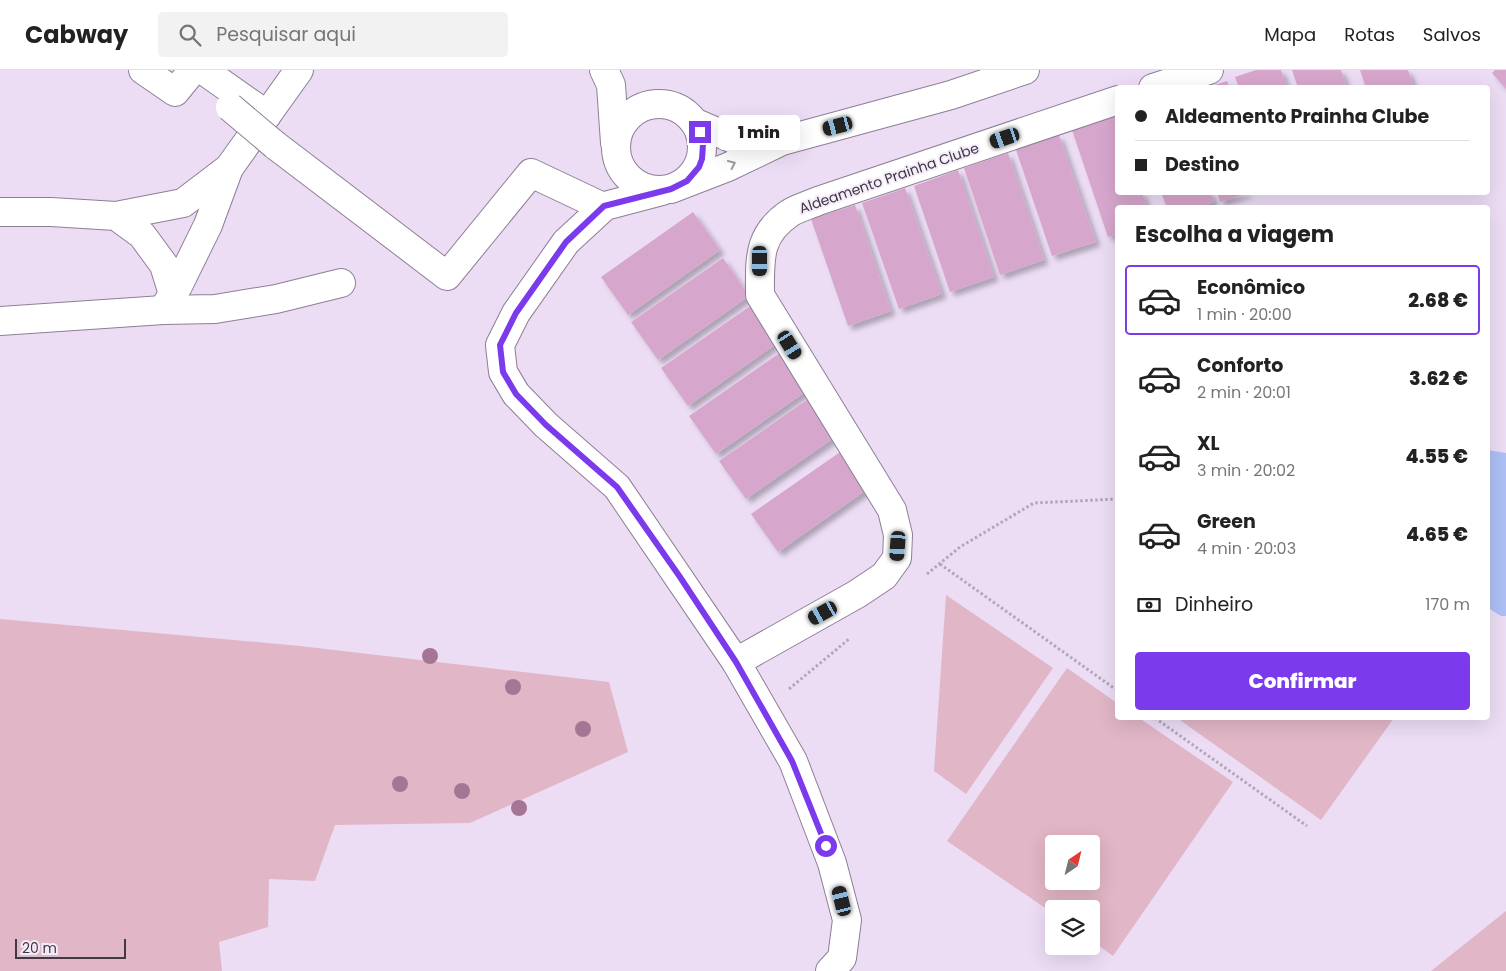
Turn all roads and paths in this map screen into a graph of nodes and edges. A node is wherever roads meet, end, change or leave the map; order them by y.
1 (143, 70) edge
2 (193, 70) edge
3 (203, 70) edge
4 (300, 70) edge
5 (1025, 70) edge
6 (1210, 70) edge
7 (607, 77) edge
8 (1162, 85) edge
9 (1115, 101) edge
10 (657, 104) junction
11 (230, 107) dead end
12 (267, 115) junction
13 (696, 124) junction
14 (782, 141) junction
15 (617, 159) junction
16 (229, 168) junction
17 (666, 190) junction
18 (604, 207) junction
19 (0, 212) edge
20 (116, 216) junction
21 (341, 283) dead end
22 (168, 302) junction
23 (0, 321) edge
24 (1115, 499) edge
25 (940, 564) junction
26 (924, 576) dead end
27 (855, 634) dead end
28 (736, 662) junction
29 (1115, 689) edge
30 (763, 710) junction
31 (1158, 720) edge
32 (1307, 826) dead end
33 (838, 967) edge

1 - 2 street
3 - 12 street
4 - 12 street
5 - 14 street
6 - 8 street
7 - 10 street
7 - 15 street
9 - 28 street, Aldeamento Prainha Clube
10 - 13 street
10 - 15 street
11 - 18 street, bridge
12 - 16 street
13 - 14 street
13 - 17 street
17 -> 14 street
15 - 17 street
15 - 18 street
16 - 20 street
16 - 22 street
17 - 18 street
18 - 28 street
19 - 20 street
20 - 22 street
21 - 22 street
22 - 23 street
24 - 25 path
25 - 26 path
25 - 29 path
27 - 30 path
28 - 30 street
30 - 33 street
31 - 32 path

